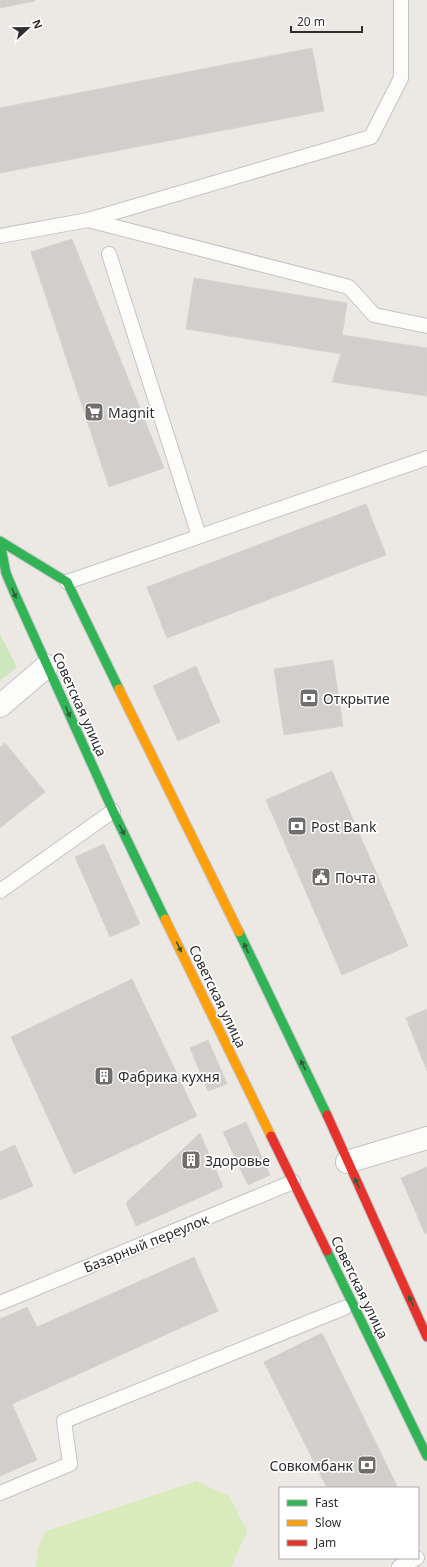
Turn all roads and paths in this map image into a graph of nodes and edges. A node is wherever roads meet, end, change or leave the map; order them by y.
1 (401, 0) edge
2 (88, 220) junction
3 (0, 236) edge
4 (109, 254) dead end
5 (427, 326) edge
6 (427, 458) edge
7 (200, 536) junction
8 (0, 542) edge
9 (67, 582) junction
10 (47, 666) junction
11 (0, 706) edge
12 (113, 811) junction
13 (0, 891) edge
14 (427, 1138) edge
15 (347, 1162) junction
16 (293, 1182) junction
17 (0, 1303) edge
18 (344, 1308) dead end
19 (427, 1337) edge
20 (427, 1456) edge
21 (0, 1493) edge
22 (415, 1559) edge
23 (399, 1567) edge

1 - 2 lane
2 - 3 lane
2 - 5 lane
4 - 7 lane
6 - 7 lane
7 - 9 lane
8 - 9 main road, Советская улица
8 -> 10 main road, Советская улица
15 -> 9 main road
10 - 11 street
10 -> 12 main road, Советская улица
12 - 13 lane
12 -> 16 main road, Советская улица
14 - 15 street
19 -> 15 main road
16 - 17 lane, Базарный переулок
16 - 20 main road, Советская улица
18 - 21 lane
22 - 23 lane

